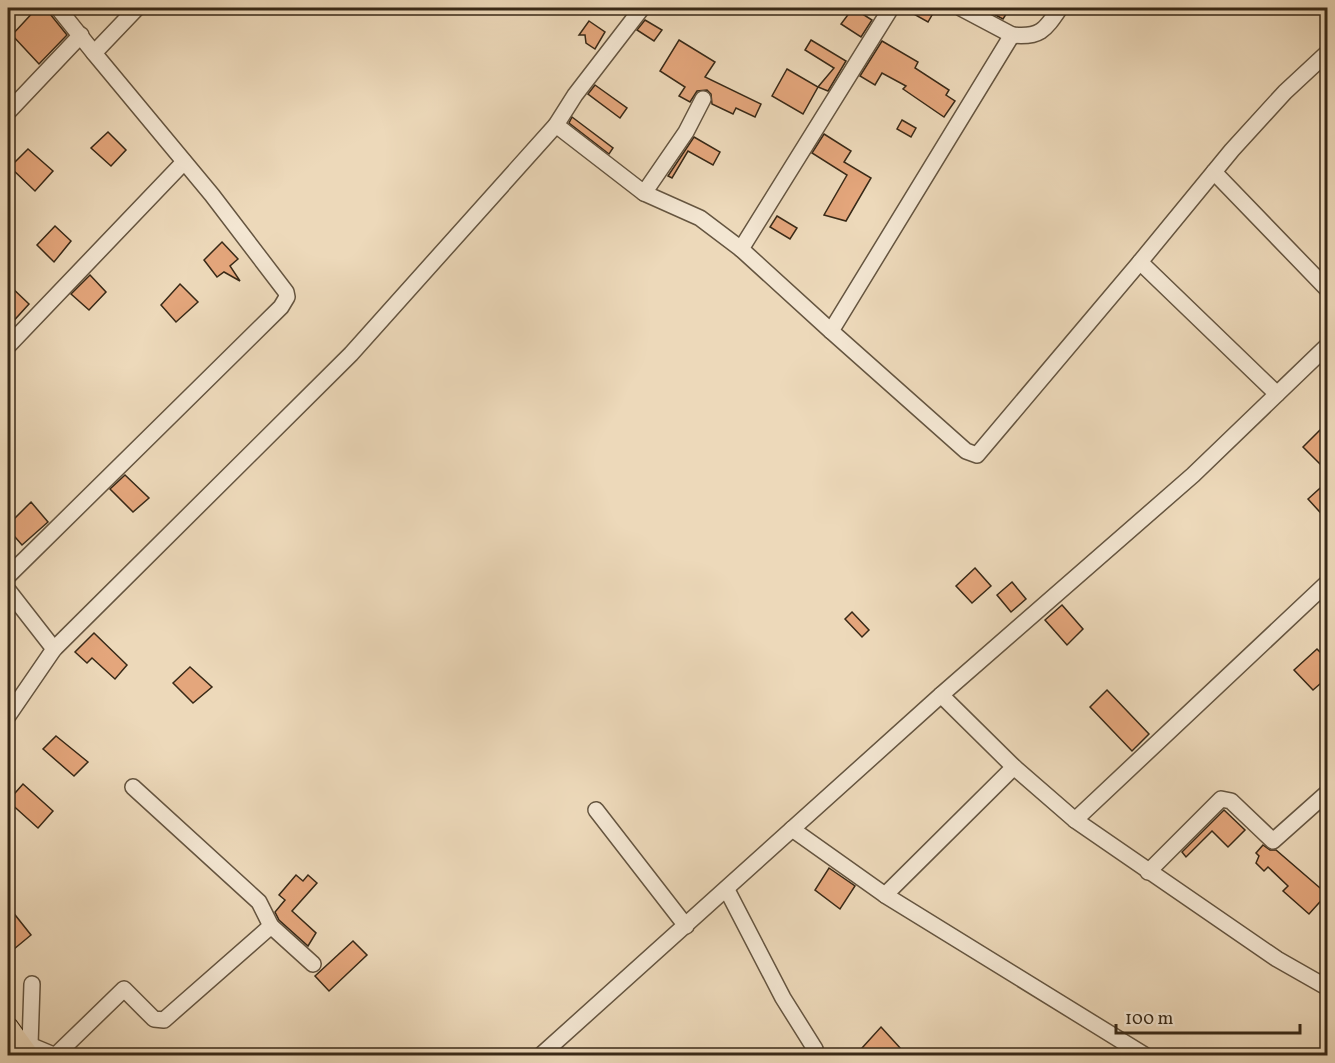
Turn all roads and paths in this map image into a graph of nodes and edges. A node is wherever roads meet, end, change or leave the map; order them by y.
1 (58, 8) edge
2 (137, 8) edge
3 (642, 8) edge
4 (891, 8) edge
5 (961, 8) edge
6 (1060, 8) edge
7 (81, 35) junction
8 (1012, 35) junction
9 (94, 53) junction
10 (1326, 57) edge
11 (703, 99) dead end
12 (8, 111) edge
13 (556, 125) junction
14 (184, 162) junction
15 (1214, 172) junction
16 (644, 193) junction
17 (741, 249) junction
18 (1140, 262) junction
19 (1328, 290) edge
20 (831, 331) junction
21 (1328, 345) edge
22 (8, 346) edge
23 (1277, 394) junction
24 (8, 576) edge
25 (1328, 582) edge
26 (8, 590) edge
27 (54, 649) junction
28 (941, 695) junction
29 (8, 716) edge
30 (1014, 767) junction
31 (133, 787) dead end
32 (1328, 792) edge
33 (596, 810) dead end
34 (1075, 820) junction
35 (792, 829) junction
36 (1148, 872) junction
37 (727, 890) junction
38 (885, 895) junction
39 (271, 926) junction
40 (686, 926) junction
41 (313, 964) dead end
42 (32, 984) dead end
43 (1328, 988) edge
44 (21, 1042) edge
45 (815, 1049) dead end
46 (56, 1055) edge
47 (540, 1056) edge
48 (1146, 1056) edge

1 - 7 street
2 - 9 street
3 - 13 street
4 - 17 street
5 - 8 street
6 - 8 street
7 - 9 street
7 - 12 street
8 - 20 street
9 - 14 street
10 - 15 street
11 - 16 street
13 - 16 street
13 - 27 street
14 - 22 street
14 - 24 street
15 - 18 street
15 - 19 street
16 - 17 street
17 - 20 street
18 - 20 street
18 - 23 street
21 - 23 street
23 - 28 street
25 - 34 street
26 - 27 street
27 - 29 street
28 - 30 street
28 - 35 street
30 - 34 street
30 - 38 street
31 - 39 street
32 - 36 street
33 - 40 street
34 - 36 street
35 - 37 street
35 - 38 street
36 - 43 street
37 - 40 street
37 - 45 street
38 - 48 street
39 - 41 street
39 - 46 street
40 - 47 street
42 - 44 street
44 - 46 street

